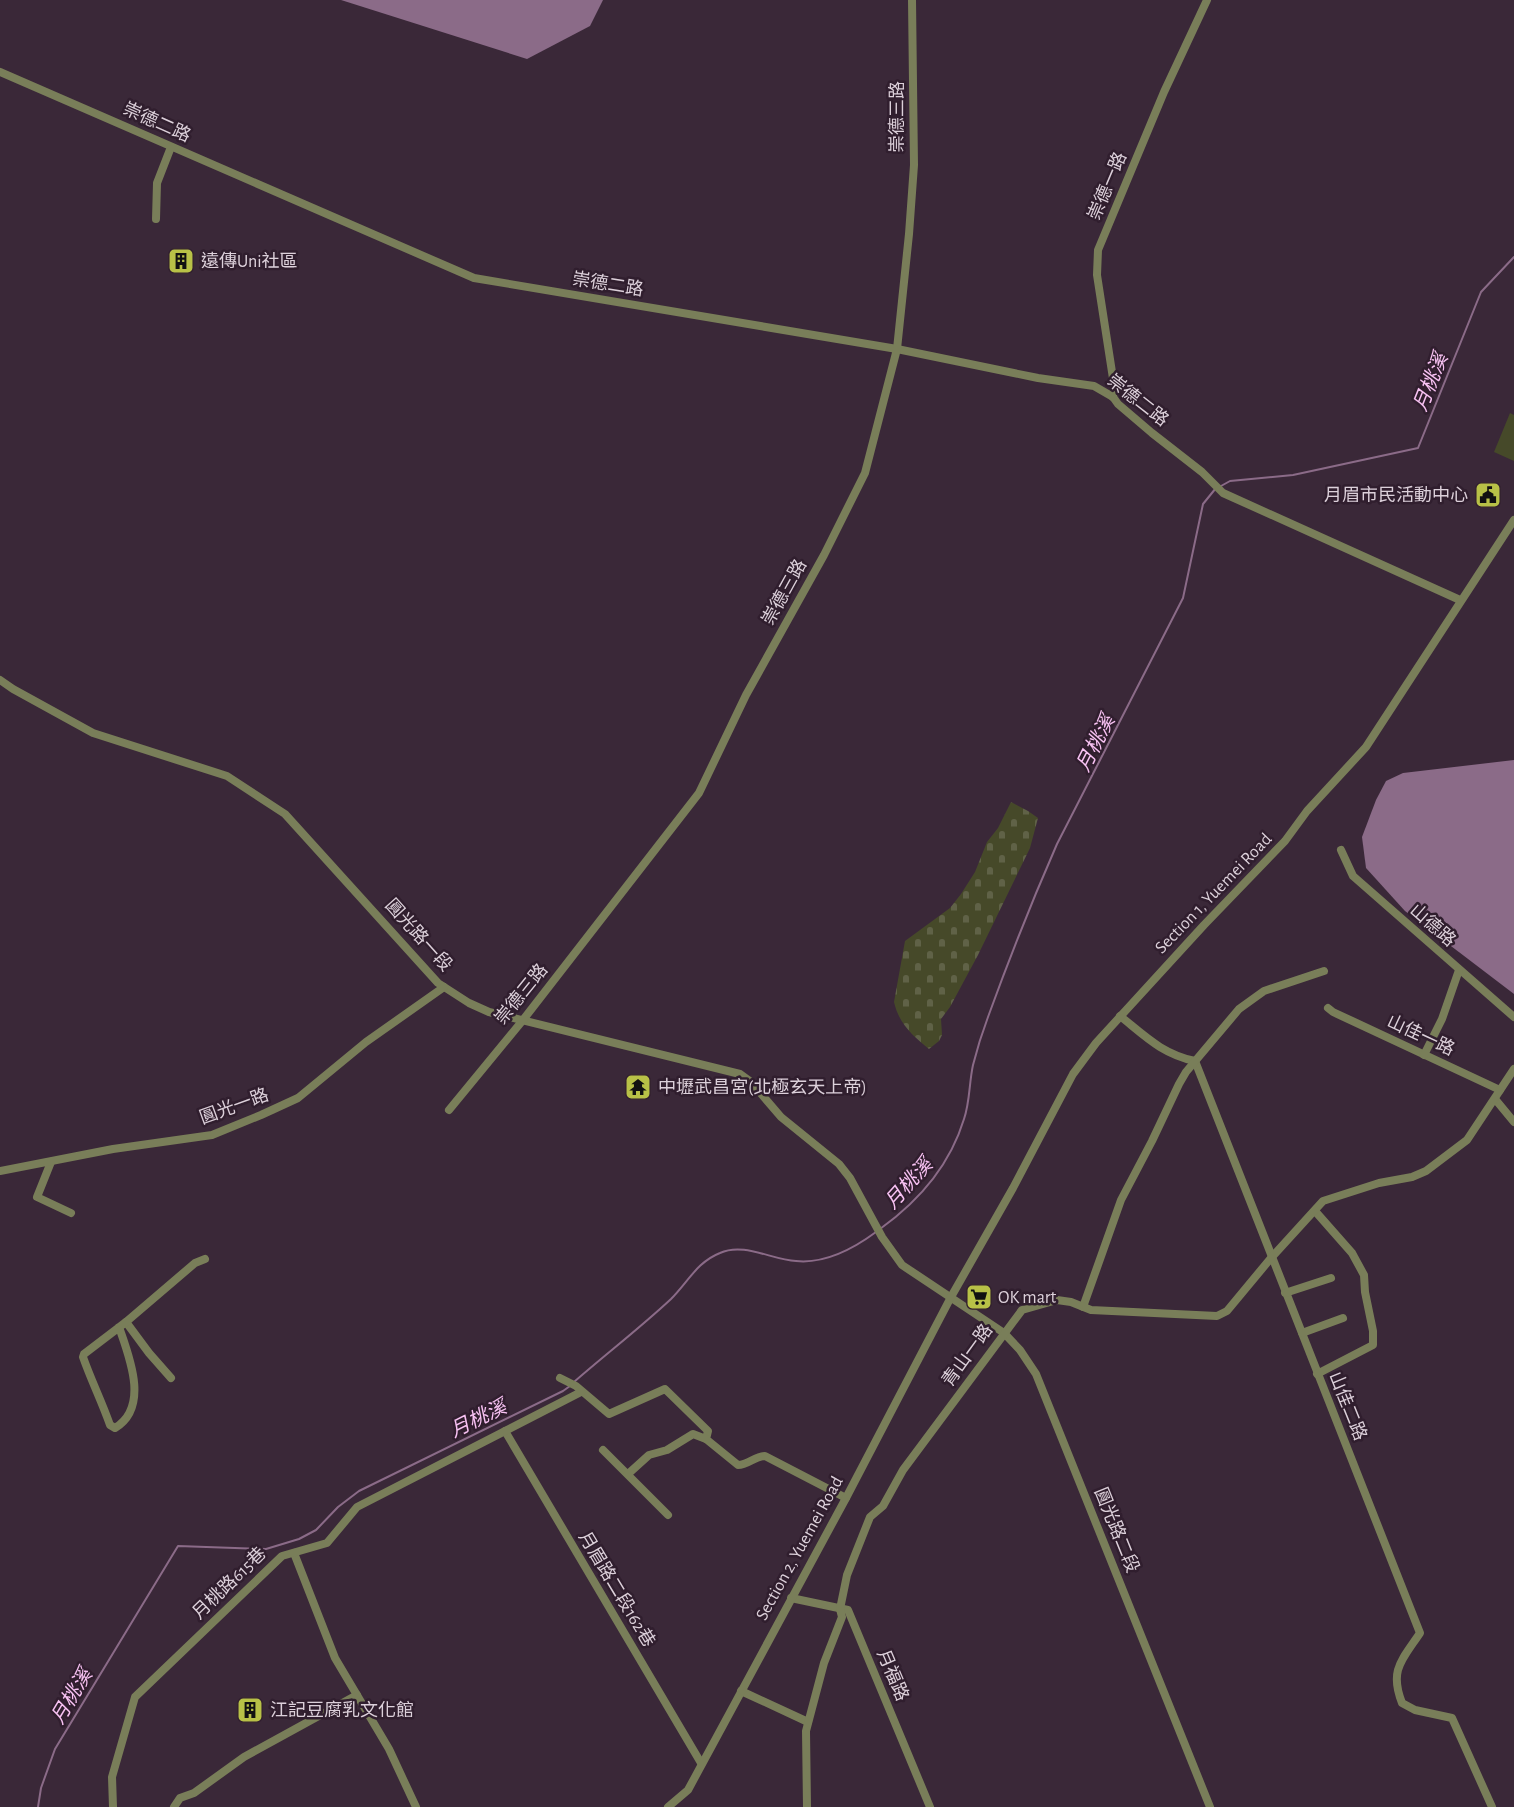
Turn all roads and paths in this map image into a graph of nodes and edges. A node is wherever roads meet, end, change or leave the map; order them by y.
1 (912, 0) edge
2 (1207, 0) edge
3 (0, 72) edge
4 (171, 147) junction
5 (156, 219) dead end
6 (897, 349) junction
7 (1113, 397) junction
8 (1514, 520) edge
9 (1460, 600) junction
10 (0, 680) edge
11 (1341, 850) dead end
12 (1324, 970) dead end
13 (1459, 970) junction
14 (444, 987) junction
15 (1328, 1008) dead end
16 (1120, 1016) junction
17 (1514, 1017) edge
18 (523, 1020) junction
19 (1424, 1055) junction
20 (1195, 1061) junction
21 (1514, 1069) edge
22 (1500, 1090) junction
23 (1495, 1099) junction
24 (449, 1110) dead end
25 (1514, 1122) edge
26 (51, 1162) junction
27 (0, 1171) edge
28 (1315, 1211) junction
29 (72, 1214) dead end
30 (1271, 1258) junction
31 (205, 1259) dead end
32 (1331, 1278) dead end
33 (1285, 1293) junction
34 (951, 1297) junction
35 (1083, 1307) junction
36 (1343, 1318) dead end
37 (122, 1324) junction
38 (1004, 1333) junction
39 (1302, 1333) junction
40 (1317, 1374) junction
41 (171, 1378) dead end
42 (560, 1378) dead end
43 (579, 1389) junction
44 (505, 1431) junction
45 (706, 1439) junction
46 (603, 1450) dead end
47 (628, 1474) junction
48 (846, 1498) junction
49 (668, 1515) dead end
50 (294, 1553) junction
51 (790, 1598) junction
52 (840, 1609) junction
53 (741, 1691) junction
54 (357, 1695) junction
55 (808, 1722) junction
56 (701, 1763) junction
57 (113, 1807) edge
58 (174, 1807) edge
59 (416, 1807) edge
60 (668, 1807) edge
61 (807, 1807) edge
62 (930, 1807) edge
63 (1210, 1807) edge
64 (1492, 1807) edge

1 - 6 street, 崇德三路
2 - 7 street, 崇德一路
3 - 4 street, 崇德二路
4 - 5 street
4 - 6 street, 崇德二路
6 - 7 street, 崇德二路
6 - 18 street, 崇德三路
7 - 9 street, 崇德二路
8 - 9 street, Section 1, Yuemei Road
9 - 16 street, Section 1, Yuemei Road
10 - 14 street, 圓光路一段
11 - 13 street, 山德路
12 - 20 street
13 - 17 street, 山德路
13 - 19 street
14 - 18 street, 圓光路一段
14 - 26 street, 圓光一路
15 - 19 street, 山佳一路
16 - 20 street
16 - 34 street, Section 1, Yuemei Road
18 - 24 street, 崇德三路
18 - 34 street, 圓光路一段
19 - 22 street, 山佳一路
20 - 30 street, 山佳二路
20 - 35 street
21 - 22 street, 青山一路
22 - 23 street, 青山一路
23 - 25 street
23 - 28 street, 青山一路
26 - 27 street, 圓光一路
26 - 29 street
28 - 30 street, 青山一路
28 - 40 street
30 - 33 street, 山佳二路
30 - 35 street, 青山一路
31 - 37 street
32 - 33 street
33 - 39 street, 山佳二路
34 - 38 street, 圓光路二段
34 - 48 street, Section 2, Yuemei Road
35 - 38 street, 青山一路
36 - 39 street
37 - 37 street
37 - 41 street
38 - 52 street, 青山一路
38 - 63 street, 圓光路二段
39 - 40 street, 山佳二路
40 - 64 street, 山佳二路
42 - 43 street
43 - 44 street, 月桃路615巷
43 - 45 street
44 - 50 street, 月桃路615巷
44 - 56 street, 月眉路二段162巷
45 - 47 street
45 - 48 street
46 - 47 street
47 - 49 street
48 - 51 street, Section 2, Yuemei Road
50 - 54 street
50 - 57 street, 月桃路615巷
51 - 52 street
51 - 53 street, Section 2, Yuemei Road
52 - 55 street, 青山一路
52 - 62 street, 月福路
53 - 55 street
53 - 56 street, Section 2, Yuemei Road
54 - 58 street
54 - 59 street
55 - 61 street, 青山一路
56 - 60 street, Section 2, Yuemei Road

